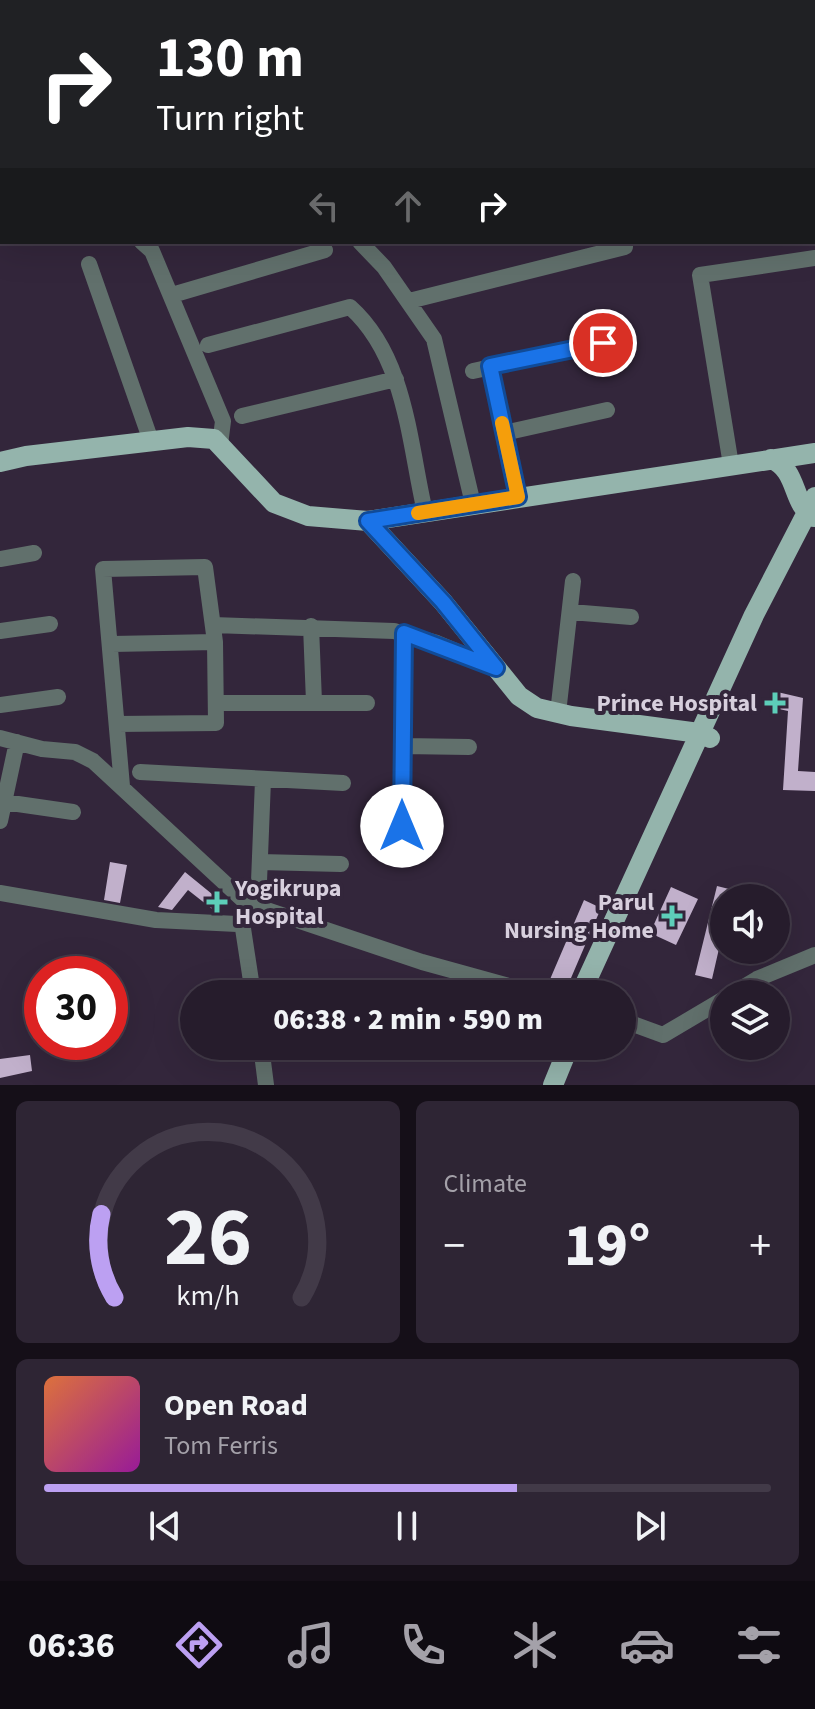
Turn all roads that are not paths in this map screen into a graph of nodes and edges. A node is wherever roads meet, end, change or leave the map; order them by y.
1 (144, 244) edge
2 (362, 244) edge
3 (624, 244) edge
4 (325, 250) dead end
5 (815, 258) edge
6 (89, 264) dead end
7 (172, 295) junction
8 (409, 301) junction
9 (603, 343) dead end
10 (208, 345) dead end
11 (490, 366) junction
12 (473, 371) dead end
13 (396, 379) junction
14 (607, 410) dead end
15 (242, 416) dead end
16 (504, 433) junction
17 (151, 441) junction
18 (220, 445) junction
19 (815, 453) edge
20 (771, 459) junction
21 (0, 462) edge
22 (731, 465) junction
23 (518, 497) junction
24 (473, 504) junction
25 (813, 511) edge
26 (425, 512) junction
27 (368, 521) junction
28 (34, 553) dead end
29 (0, 559) edge
30 (573, 581) dead end
31 (571, 612) junction
32 (631, 617) dead end
33 (50, 624) dead end
34 (311, 626) junction
35 (0, 631) edge
36 (214, 633) junction
37 (404, 633) junction
38 (112, 644) junction
39 (496, 668) junction
40 (58, 697) dead end
41 (314, 702) junction
42 (216, 703) junction
43 (367, 703) dead end
44 (0, 705) edge
45 (558, 713) junction
46 (117, 724) junction
47 (705, 735) junction
48 (0, 738) edge
49 (17, 742) junction
50 (403, 746) junction
51 (469, 747) dead end
52 (140, 772) dead end
53 (263, 780) junction
54 (343, 783) dead end
55 (122, 786) junction
56 (4, 802) junction
57 (73, 812) dead end
58 (0, 821) edge
59 (402, 826) dead end
60 (260, 862) junction
61 (341, 864) dead end
62 (0, 893) edge
63 (258, 907) junction
64 (242, 922) junction
65 (815, 955) edge
66 (251, 980) edge
67 (487, 980) edge
68 (592, 980) edge
69 (755, 980) edge
70 (710, 1007) edge
71 (636, 1025) edge
72 (263, 1060) edge
73 (550, 1060) edge
74 (563, 1060) edge
75 (266, 1085) edge
76 (540, 1085) edge
77 (553, 1085) edge

1 - 7 street
2 - 8 street
3 - 8 street
4 - 7 street
5 - 22 street
6 - 17 street
7 - 18 street
8 - 24 street
9 - 11 street
10 - 13 street
11 - 12 street
11 - 16 street
13 - 15 street
13 - 26 street
14 - 16 street
16 - 23 street
17 - 18 main road
17 - 21 main road
18 - 27 main road
19 - 20 main road
20 - 22 main road
20 - 25 main road
22 - 23 main road
23 - 24 main road
24 - 26 main road
25 - 47 main road
26 - 27 main road
27 - 39 main road
28 - 29 street
30 - 31 street
31 - 32 street
31 - 45 street
33 - 35 street
34 - 36 street
34 - 37 street
34 - 41 street
36 - 38 street
36 - 38 street
36 - 42 street
37 - 39 street
37 - 50 street
38 - 46 street
39 - 45 main road
40 - 44 street
41 - 42 street
41 - 43 street
42 - 46 street
45 - 47 main road
46 - 55 street
47 - 68 main road
48 - 49 street
49 - 55 street
49 - 56 street
50 - 51 street
50 - 59 street
52 - 53 street
53 - 54 street
53 - 60 street
55 - 63 street
56 - 57 street
56 - 58 street
60 - 61 street
60 - 63 street
62 - 64 street
63 - 64 street
63 - 67 street
64 - 66 street
65 - 69 street
70 - 71 street
72 - 75 street
73 - 76 main road
74 - 77 main road

